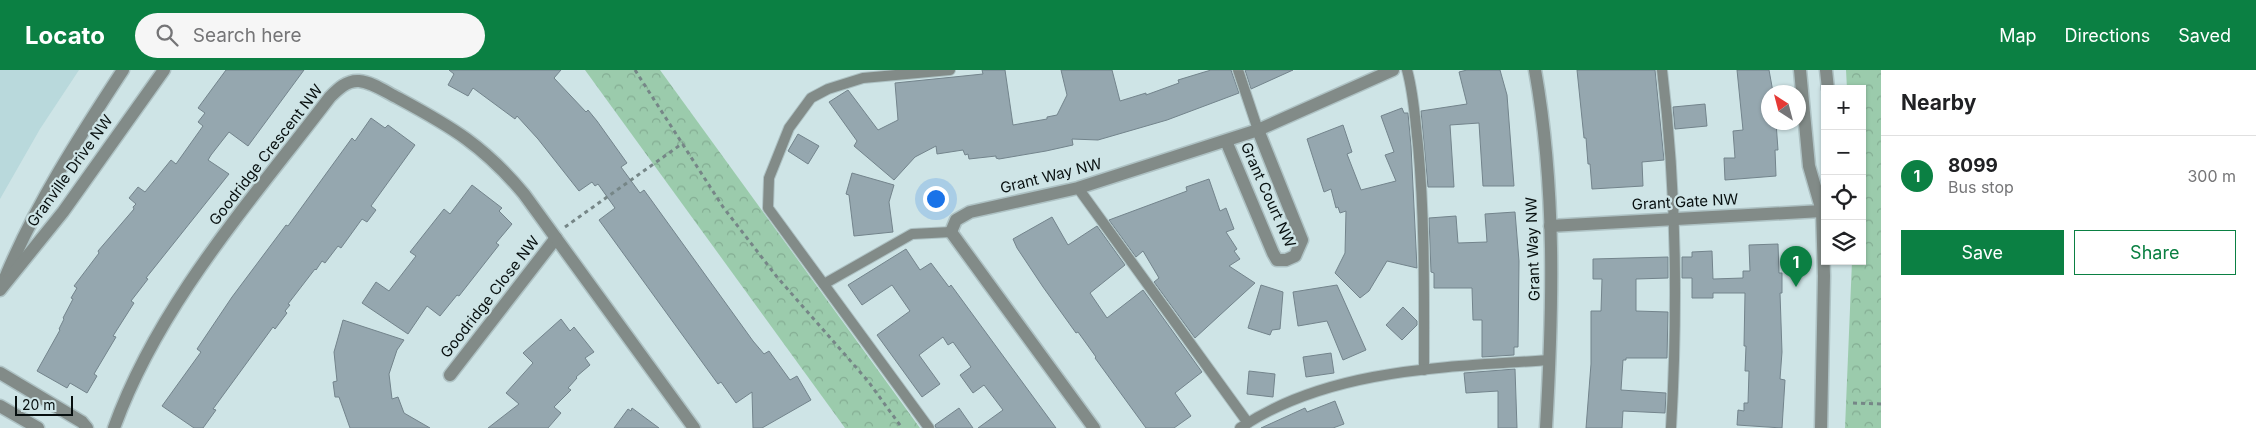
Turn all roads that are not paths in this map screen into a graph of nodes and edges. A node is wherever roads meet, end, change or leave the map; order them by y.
1 (123, 70) edge
2 (164, 70) edge
3 (950, 70) edge
4 (1238, 70) edge
5 (1393, 70) edge
6 (1407, 70) edge
7 (1535, 70) edge
8 (1662, 70) edge
9 (1800, 70) edge
10 (1826, 70) edge
11 (1828, 85) edge
12 (1258, 130) junction
13 (1226, 141) junction
14 (1078, 188) junction
15 (1821, 197) edge
16 (1821, 205) edge
17 (1675, 219) junction
18 (1824, 220) edge
19 (1550, 226) junction
20 (951, 232) junction
21 (556, 238) junction
22 (824, 284) junction
23 (0, 289) edge
24 (1550, 360) junction
25 (1424, 370) junction
26 (0, 374) edge
27 (450, 375) dead end
28 (0, 406) edge
29 (1244, 425) edge
30 (38, 428) edge
31 (87, 428) edge
32 (114, 428) edge
33 (694, 428) edge
34 (929, 428) edge
35 (1094, 428) edge
36 (1546, 428) edge
37 (1671, 428) edge
38 (1821, 428) edge

1 - 23 street, Granville Drive NW
2 - 23 street, Granville Drive NW
3 - 22 lane
4 - 12 lane
5 - 12 street, Grant Way NW
6 - 25 lane
7 - 19 street, Grant Way NW
8 - 17 lane
9 - 15 street
10 - 11 street
12 - 13 street, Grant Way NW
12 - 13 street, Grant Court NW
13 - 14 street, Grant Way NW
14 - 20 street, Grant Way NW
14 - 29 lane
16 - 17 street, Grant Gate NW
17 - 19 street, Grant Gate NW
17 - 37 lane
18 - 38 street
19 - 24 street, Grant Way NW
20 - 22 lane
20 - 35 street
21 - 27 street, Goodridge Close NW
21 - 32 street, Goodridge Crescent NW
21 - 33 street, Goodridge Crescent NW
22 - 34 lane
24 - 25 lane
24 - 36 street, Grant Way NW
25 - 29 lane
26 - 31 street
28 - 30 street

